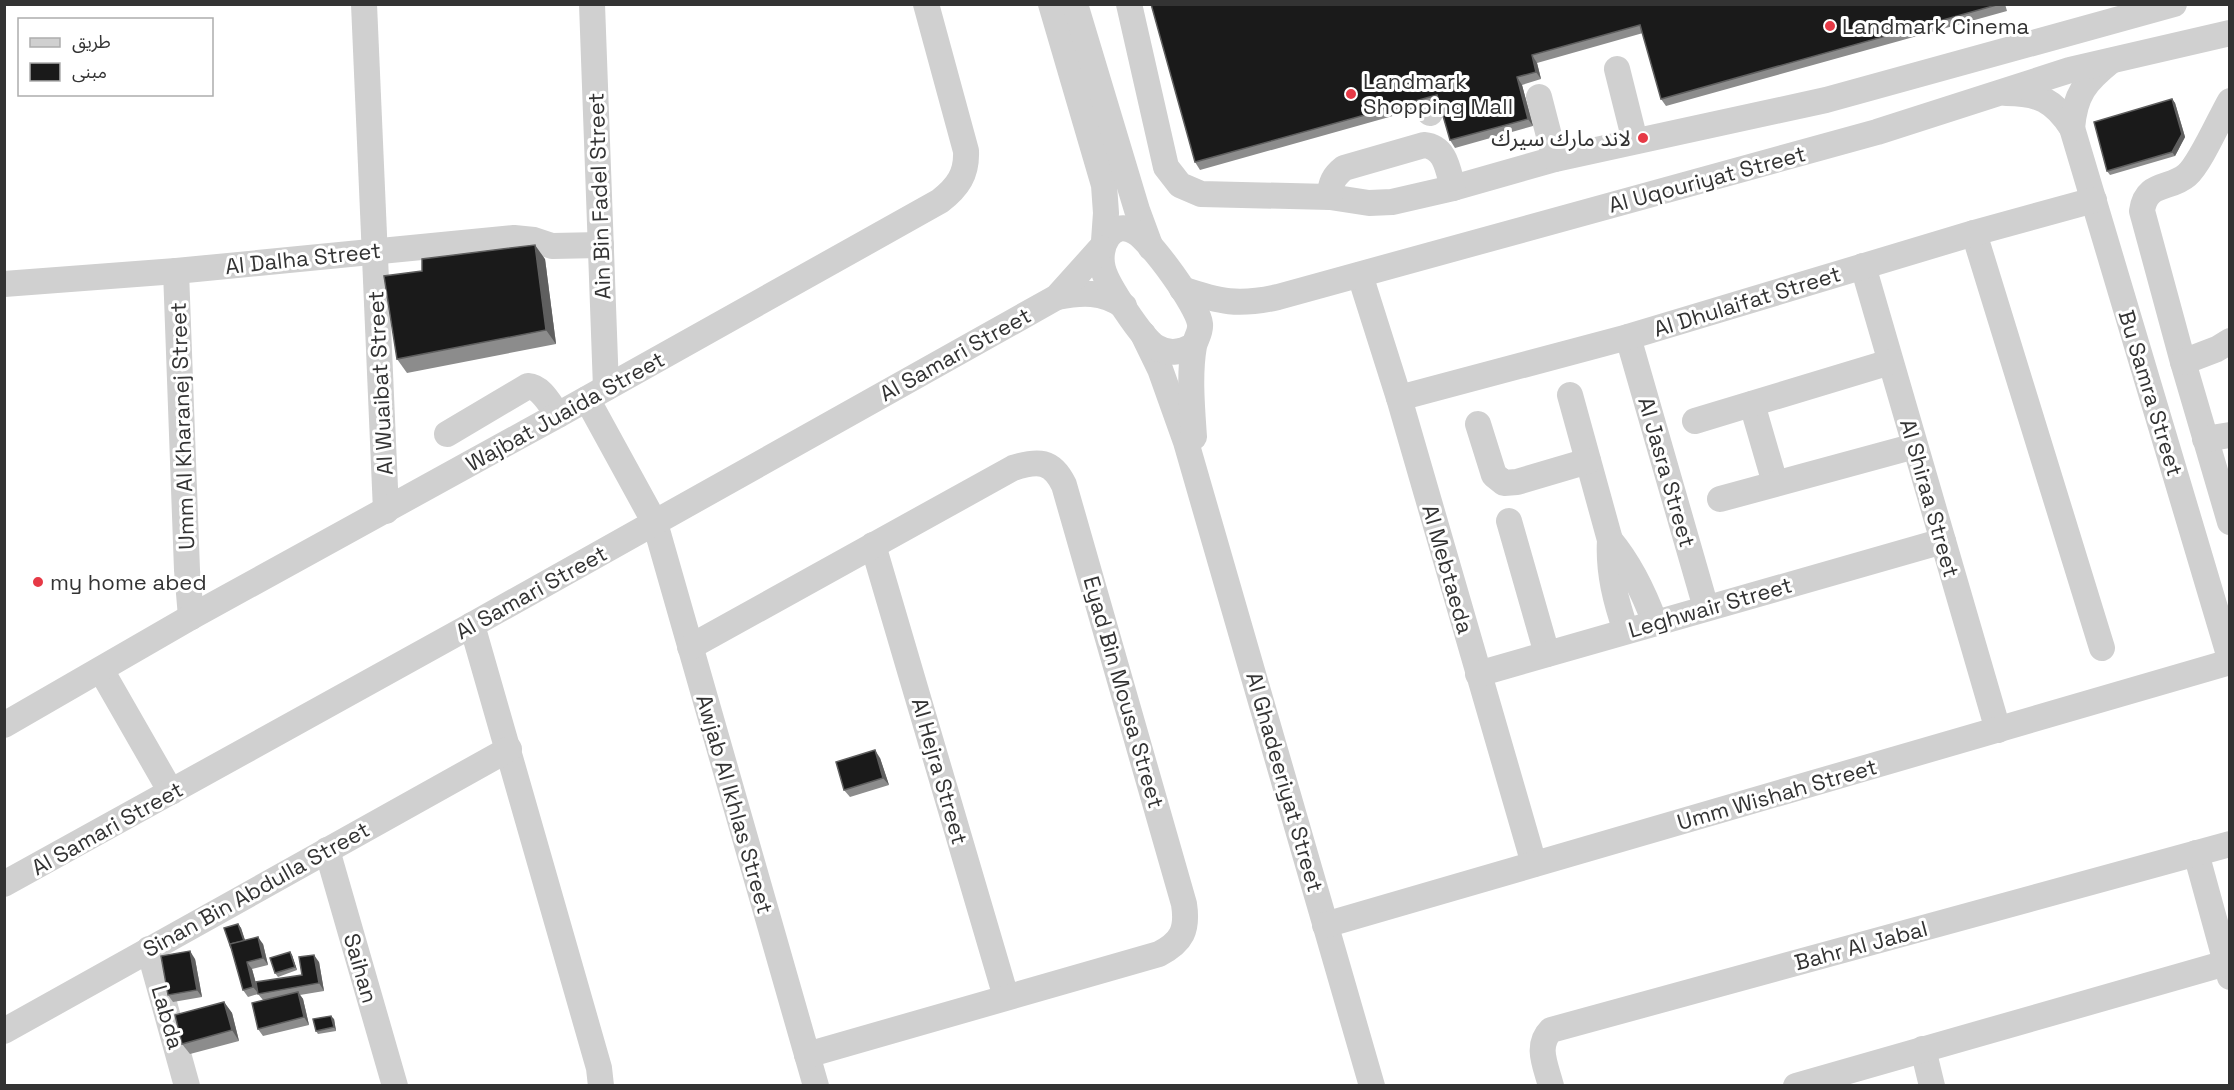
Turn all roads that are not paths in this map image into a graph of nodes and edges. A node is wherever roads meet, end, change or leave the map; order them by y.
1 (364, 4) edge
2 (592, 4) edge
3 (926, 4) edge
4 (1051, 4) edge
5 (1075, 4) edge
6 (1129, 4) edge
7 (1400, 4) edge
8 (2174, 4) edge
9 (2229, 33) edge
10 (2112, 61) junction
11 (1617, 69) dead end
12 (2000, 93) junction
13 (1539, 97) dead end
14 (2229, 101) edge
15 (1430, 113) dead end
16 (2072, 128) junction
17 (1635, 141) junction
18 (1555, 159) junction
19 (1453, 188) junction
20 (1329, 197) junction
21 (2094, 200) junction
22 (1974, 233) junction
23 (601, 245) junction
24 (1102, 245) junction
25 (1151, 248) junction
26 (374, 251) junction
27 (1863, 266) junction
28 (176, 271) junction
29 (1360, 275) junction
30 (4, 284) edge
31 (1182, 289) junction
32 (1057, 297) junction
33 (1124, 306) junction
34 (1143, 334) junction
35 (1628, 337) junction
36 (2229, 341) edge
37 (1194, 345) junction
38 (1890, 362) junction
39 (2183, 362) junction
40 (597, 393) junction
41 (1570, 395) dead end
42 (1399, 398) junction
43 (1752, 404) junction
44 (558, 415) junction
45 (1695, 421) dead end
46 (1478, 424) dead end
47 (447, 434) dead end
48 (2217, 437) edge
49 (1915, 446) junction
50 (1588, 461) junction
51 (1196, 479) junction
52 (1775, 483) junction
53 (1720, 499) dead end
54 (386, 511) junction
55 (1509, 521) dead end
56 (2229, 522) edge
57 (654, 523) junction
58 (1610, 540) junction
59 (1943, 541) junction
60 (873, 545) junction
61 (1706, 608) junction
62 (191, 617) junction
63 (1655, 623) junction
64 (472, 625) junction
65 (1626, 631) junction
66 (690, 647) junction
67 (2102, 648) dead end
68 (1547, 654) junction
69 (2229, 660) edge
70 (101, 670) junction
71 (1478, 674) junction
72 (4, 725) edge
73 (1998, 730) junction
74 (508, 749) junction
75 (171, 792) junction
76 (2229, 844) edge
77 (327, 850) junction
78 (2196, 854) junction
79 (1534, 864) junction
80 (4, 884) edge
81 (1325, 925) junction
82 (148, 949) junction
83 (2228, 970) edge
84 (1006, 997) junction
85 (4, 1031) edge
86 (1923, 1050) junction
87 (807, 1055) junction
88 (187, 1086) edge
89 (395, 1086) edge
90 (601, 1086) edge
91 (816, 1086) edge
92 (1372, 1086) edge
93 (1551, 1086) edge
94 (1796, 1086) edge
95 (1932, 1086) edge

1 - 26 street, Al Wuaibat Street
2 - 23 street, Ain Bin Fadel Street
3 - 40 street, Wajbat Juaida Street
4 - 24 street
5 - 25 street
6 - 20 street
7 - 15 street
8 - 17 street
9 - 10 street, Al Uqouriyat Street
10 - 12 street, Al Uqouriyat Street
10 - 16 street, Bu Samra Street
11 - 17 street
12 - 16 street, Bu Samra Street
12 - 29 street, Al Uqouriyat Street
13 - 18 street
14 - 39 street
16 - 21 street, Bu Samra Street
17 - 18 street
18 - 19 street
19 - 20 street
19 - 20 street
21 - 22 street, Al Dhulaifat Street
21 - 69 street, Bu Samra Street
22 - 27 street, Al Dhulaifat Street
22 - 67 street
23 - 26 street, Al Dalha Street
23 - 40 street, Ain Bin Fadel Street
24 - 25 street
24 - 32 street, Al Samari Street
24 - 33 street
25 - 31 street, Al Ghadeeriyat Street
26 - 28 street, Al Dalha Street
26 - 54 street, Al Wuaibat Street
27 - 35 street, Al Dhulaifat Street
27 - 38 street, Al Shiraa Street
28 - 30 street, Al Dalha Street
28 - 62 street, Umm Al Kharanej Street
29 - 31 street, Al Uqouriyat Street
29 - 42 street, Al Mebtaeda
31 - 37 street, Al Ghadeeriyat Street
32 - 33 street, Al Samari Street
32 - 57 street, Al Samari Street
33 - 34 street
34 - 37 street
34 - 51 street, Al Ghadeeriyat Street
35 - 42 street, Al Dhulaifat Street
35 - 61 street, Al Jasra Street
36 - 39 street
37 - 51 street, Al Ghadeeriyat Street
38 - 43 street
38 - 49 street, Al Shiraa Street
39 - 48 street
40 - 44 street, Wajbat Juaida Street
40 - 57 street, Awjab Al Ikhlas Street
41 - 50 street
42 - 71 street, Al Mebtaeda
43 - 45 street
43 - 52 street
44 - 47 street
44 - 54 street, Wajbat Juaida Street
46 - 50 street
48 - 56 street
49 - 52 street
49 - 59 street, Al Shiraa Street
50 - 58 street
51 - 81 street, Al Ghadeeriyat Street
52 - 53 street
54 - 62 street, Wajbat Juaida Street
55 - 68 street
57 - 64 street, Al Samari Street
57 - 66 street, Awjab Al Ikhlas Street
58 - 63 street
58 - 65 street
59 - 61 street, Leghwair Street
59 - 73 street, Al Shiraa Street
60 - 66 street, Eyad Bin Mousa Street
60 - 84 street, Al Hejra Street
60 - 84 street, Eyad Bin Mousa Street
61 - 63 street, Leghwair Street
62 - 70 street, Wajbat Juaida Street
63 - 65 street, Leghwair Street
64 - 74 street
64 - 75 street, Al Samari Street
65 - 68 street, Leghwair Street
66 - 87 street, Awjab Al Ikhlas Street
68 - 71 street, Leghwair Street
69 - 73 street, Umm Wishah Street
70 - 72 street, Wajbat Juaida Street
70 - 75 street
71 - 79 street, Al Mebtaeda
73 - 79 street, Umm Wishah Street
74 - 77 street, Sinan Bin Abdulla Street
74 - 90 street
75 - 80 street, Al Samari Street
76 - 78 street, Bahr Al Jabal
77 - 82 street, Sinan Bin Abdulla Street
77 - 89 street, Saihan
78 - 83 street
78 - 93 street, Bahr Al Jabal
79 - 81 street, Umm Wishah Street
81 - 92 street, Al Ghadeeriyat Street
82 - 85 street, Sinan Bin Abdulla Street
82 - 88 street, Labda
83 - 86 street
84 - 87 street, Eyad Bin Mousa Street
86 - 94 street
86 - 95 street
87 - 91 street, Awjab Al Ikhlas Street

